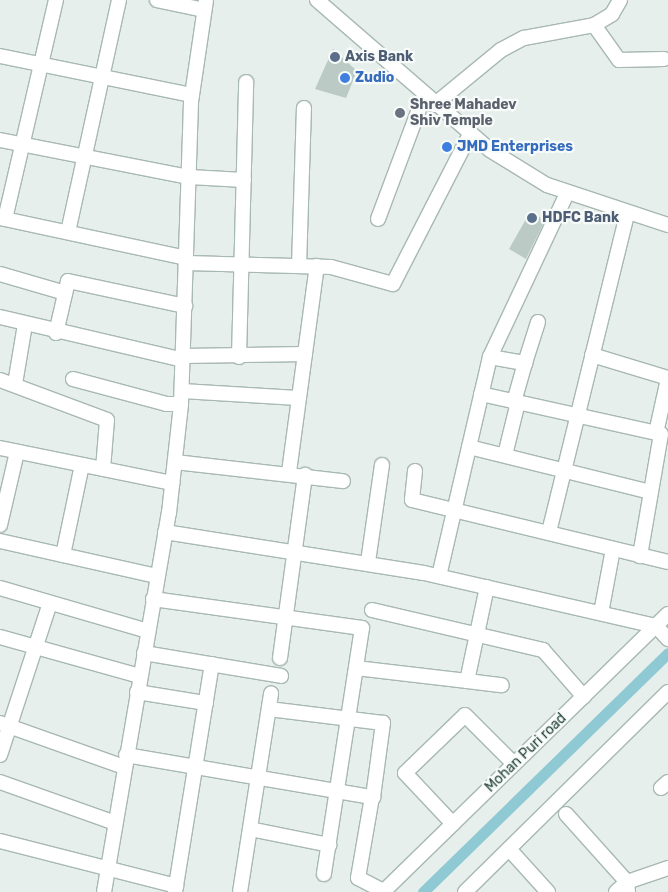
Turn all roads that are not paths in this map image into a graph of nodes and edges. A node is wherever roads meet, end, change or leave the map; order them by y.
1 (56, 0) edge
2 (119, 0) edge
3 (157, 0) edge
4 (316, 0) edge
5 (620, 0) edge
6 (205, 5) edge
7 (594, 25) junction
8 (0, 56) edge
9 (664, 59) dead end
10 (43, 65) junction
11 (103, 78) junction
12 (246, 82) dead end
13 (192, 96) junction
14 (429, 100) junction
15 (304, 108) dead end
16 (470, 134) junction
17 (0, 140) edge
18 (22, 145) junction
19 (87, 158) junction
20 (189, 176) junction
21 (244, 180) junction
22 (567, 193) junction
23 (627, 215) junction
24 (3, 218) edge
25 (378, 219) dead end
26 (668, 225) edge
27 (68, 232) junction
28 (186, 260) junction
29 (241, 264) junction
30 (299, 266) junction
31 (317, 266) junction
32 (0, 274) edge
33 (65, 293) junction
34 (184, 306) junction
35 (0, 317) edge
36 (538, 322) dead end
37 (25, 324) junction
38 (56, 332) junction
39 (305, 354) junction
40 (592, 355) junction
41 (490, 357) junction
42 (183, 358) junction
43 (239, 358) junction
44 (525, 363) junction
45 (668, 378) edge
46 (0, 380) edge
47 (73, 380) dead end
48 (15, 384) junction
49 (481, 394) junction
50 (182, 398) junction
51 (298, 398) junction
52 (516, 402) junction
53 (577, 416) junction
54 (656, 434) junction
55 (468, 447) junction
56 (0, 448) edge
57 (17, 452) junction
58 (505, 455) junction
59 (175, 462) junction
60 (82, 465) junction
61 (382, 465) dead end
62 (103, 469) junction
63 (564, 469) junction
64 (415, 471) dead end
65 (289, 472) junction
66 (305, 475) junction
67 (343, 481) dead end
68 (172, 483) junction
69 (651, 492) junction
70 (454, 508) junction
71 (0, 525) edge
72 (165, 532) junction
73 (549, 532) junction
74 (0, 541) edge
75 (614, 549) junction
76 (296, 550) junction
77 (63, 555) junction
78 (640, 556) junction
79 (368, 562) junction
80 (668, 562) edge
81 (157, 576) junction
82 (439, 576) junction
83 (487, 587) junction
84 (0, 588) edge
85 (153, 598) junction
86 (50, 603) junction
87 (372, 610) dead end
88 (600, 613) junction
89 (668, 614) edge
90 (286, 616) junction
91 (656, 626) junction
92 (148, 631) junction
93 (476, 634) junction
94 (0, 637) edge
95 (668, 639) edge
96 (36, 647) junction
97 (144, 653) junction
98 (280, 658) dead end
99 (212, 664) junction
100 (356, 668) junction
101 (140, 676) junction
102 (282, 676) dead end
103 (467, 681) junction
104 (502, 685) dead end
105 (137, 692) junction
106 (668, 692) edge
107 (271, 693) dead end
108 (584, 697) junction
109 (206, 703) junction
110 (269, 709) junction
111 (349, 718) junction
112 (5, 725) edge
113 (0, 755) edge
114 (125, 761) junction
115 (514, 764) junction
116 (194, 769) junction
117 (258, 778) junction
118 (0, 782) edge
119 (339, 790) junction
120 (372, 797) junction
121 (566, 814) dead end
122 (115, 823) junction
123 (453, 824) junction
124 (250, 828) junction
125 (0, 841) edge
126 (329, 845) junction
127 (509, 849) junction
128 (668, 868) edge
129 (107, 872) junction
130 (324, 874) dead end
131 (628, 887) edge
132 (175, 889) edge
133 (104, 892) edge
134 (240, 892) edge
135 (384, 892) edge
136 (465, 892) edge
137 (548, 892) edge
138 (616, 892) edge

1 - 10 street
2 - 11 street
3 - 6 street
4 - 14 street
5 - 7 street
6 - 13 street
7 - 9 street
7 - 14 street
8 - 10 street
10 - 11 street
10 - 18 street
11 - 13 street
11 - 19 street
12 - 21 street
13 - 20 street
14 - 16 street
14 - 25 street
15 - 30 street
16 - 22 street
16 - 31 street
17 - 18 street
18 - 19 street
18 - 24 street
19 - 20 street
19 - 27 street
20 - 21 street
20 - 28 street
21 - 29 street
22 - 23 street
22 - 41 street
23 - 26 street
23 - 40 street
24 - 27 street
27 - 28 street
28 - 29 street
28 - 34 street
29 - 30 street
29 - 43 street
30 - 31 street
31 - 39 street
32 - 33 street
33 - 34 street
33 - 38 street
34 - 42 street
35 - 37 street
36 - 44 street
37 - 38 street
37 - 48 street
38 - 42 street
39 - 43 street
39 - 51 street
40 - 45 street
40 - 53 street
41 - 44 street
41 - 49 street
42 - 43 street
42 - 50 street
44 - 52 street
45 - 54 street
46 - 48 street
47 - 50 street
48 - 62 street
49 - 52 street
49 - 55 street
50 - 51 street
50 - 59 street
51 - 65 street
52 - 53 street
52 - 58 street
53 - 54 street
53 - 63 street
54 - 69 street
55 - 58 street
55 - 70 street
56 - 57 street
57 - 60 street
57 - 71 street
58 - 63 street
59 - 65 street
59 - 68 street
60 - 62 street
60 - 77 street
61 - 79 street
62 - 68 street
63 - 69 street
63 - 73 street
64 - 70 street
65 - 66 street
66 - 67 street
66 - 76 street
68 - 72 street
69 - 78 street
70 - 73 street
70 - 82 street
72 - 76 street
72 - 81 street
73 - 75 street
74 - 77 street
75 - 78 street
75 - 88 street
76 - 79 street
76 - 90 street
77 - 81 street
78 - 80 street
79 - 82 street
81 - 85 street
82 - 83 street
83 - 88 street
83 - 93 street
84 - 86 street
85 - 90 street
85 - 92 street
86 - 92 street
86 - 96 street
87 - 93 street
88 - 91 street
89 - 91 street, Mohan Puri road
90 - 98 street
90 - 100 street
91 - 95 street
91 - 108 street, Mohan Puri road
92 - 97 street
93 - 103 street
93 - 108 street
94 - 96 street
96 - 101 street
96 - 112 street
97 - 99 street
97 - 101 street
99 - 102 street
99 - 109 street
100 - 103 street
100 - 111 street
101 - 105 street
103 - 104 street
105 - 109 street
105 - 114 street
106 - 127 street
107 - 110 street
108 - 115 street, Mohan Puri road
109 - 116 street
110 - 111 street
110 - 117 street
111 - 119 street
111 - 120 street
112 - 113 street
112 - 114 street
114 - 116 street
114 - 122 street
115 - 123 street, Mohan Puri road
115 - 123 street
116 - 117 street
116 - 132 street
117 - 119 street
117 - 124 street
118 - 122 street
119 - 120 street
119 - 126 street
120 - 135 street
121 - 131 street
122 - 129 street
123 - 135 street, Mohan Puri road
124 - 126 street
124 - 134 street
125 - 129 street
126 - 130 street
127 - 136 street
127 - 137 street
128 - 131 street
129 - 132 street
129 - 133 street
131 - 138 street

